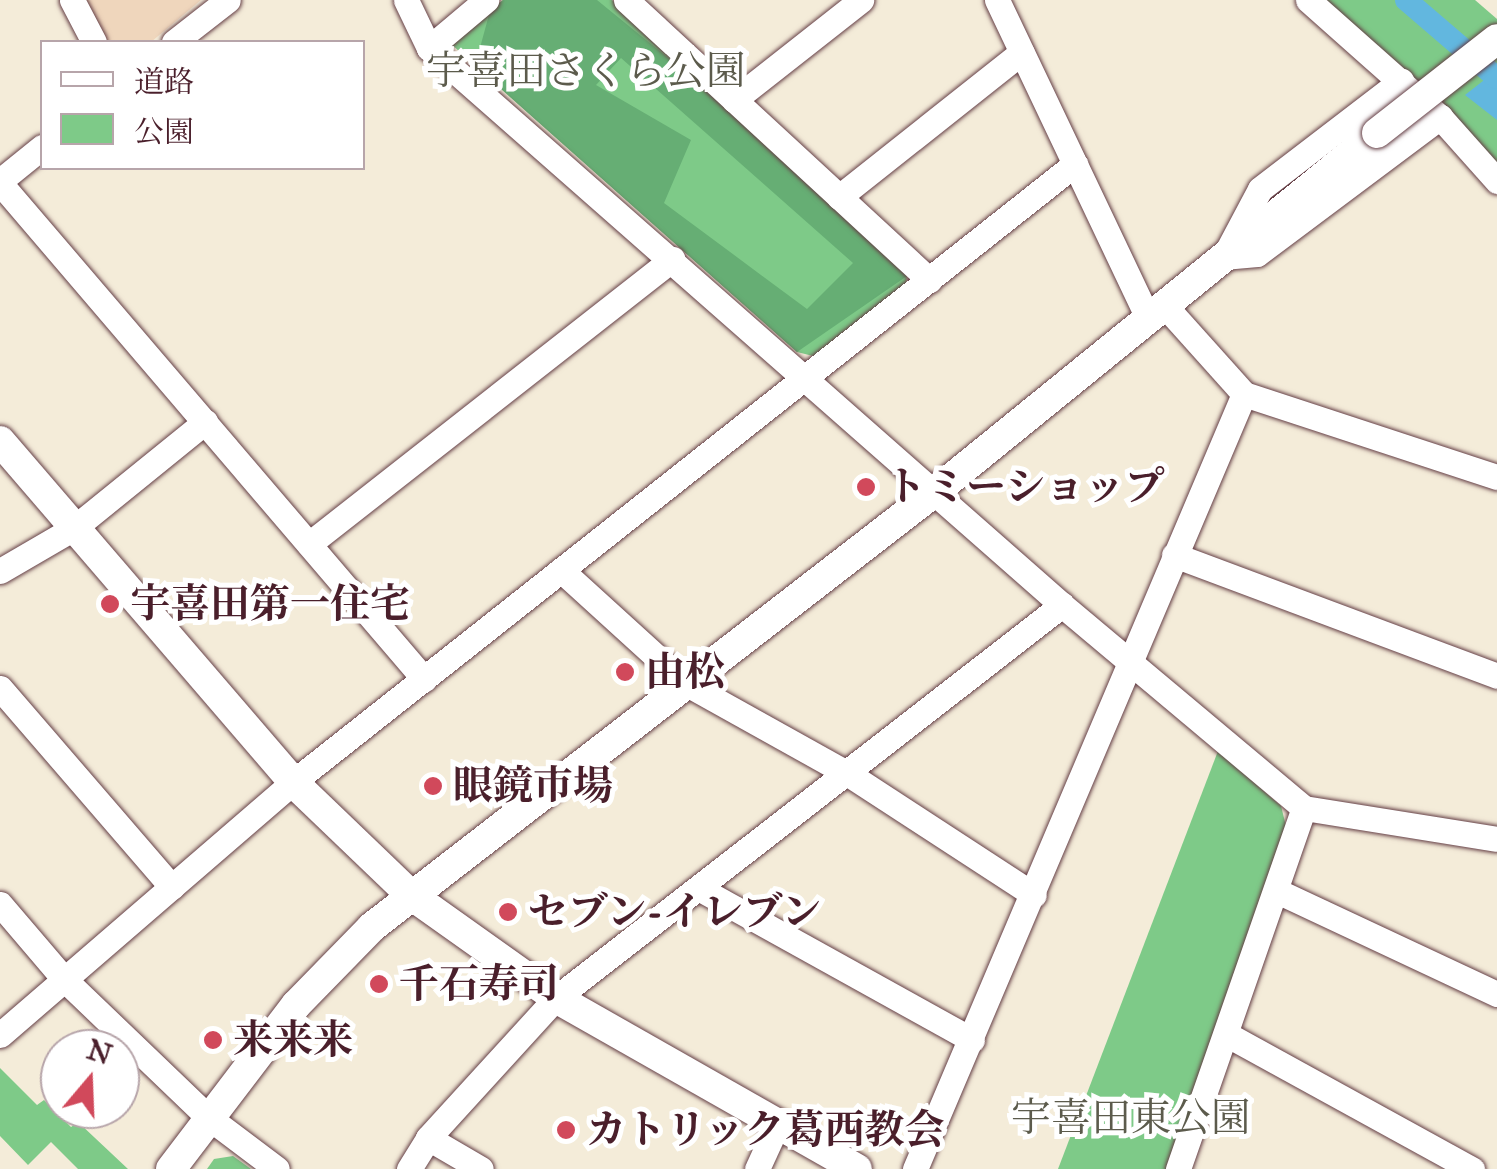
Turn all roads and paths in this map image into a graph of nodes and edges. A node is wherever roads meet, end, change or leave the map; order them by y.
1 (72, 0) edge
2 (228, 0) edge
3 (406, 0) edge
4 (486, 0) edge
5 (626, 0) edge
6 (860, 0) edge
7 (998, 0) edge
8 (1308, 0) edge
9 (1497, 38) edge
10 (93, 40) edge
11 (177, 40) edge
12 (429, 48) junction
13 (1022, 52) junction
14 (1401, 80) junction
15 (734, 100) junction
16 (1440, 117) junction
17 (40, 149) edge
18 (1075, 164) junction
19 (1497, 181) edge
20 (0, 182) edge
21 (840, 198) junction
22 (1223, 257) junction
23 (672, 259) junction
24 (929, 280) junction
25 (1158, 313) junction
26 (807, 376) junction
27 (1244, 394) junction
28 (205, 422) junction
29 (0, 440) edge
30 (1497, 477) edge
31 (936, 490) junction
32 (74, 528) junction
33 (309, 544) junction
34 (1174, 556) junction
35 (562, 570) junction
36 (0, 571) edge
37 (1062, 605) junction
38 (1129, 662) junction
39 (1497, 676) edge
40 (424, 679) junction
41 (685, 684) junction
42 (0, 688) edge
43 (847, 773) junction
44 (292, 782) junction
45 (1304, 808) junction
46 (1497, 839) edge
47 (172, 886) junction
48 (700, 889) junction
49 (1277, 891) junction
50 (411, 895) junction
51 (1034, 895) junction
52 (0, 904) edge
53 (64, 979) junction
54 (1497, 994) edge
55 (556, 998) junction
56 (1226, 1034) junction
57 (0, 1035) edge
58 (972, 1040) junction
59 (208, 1117) junction
60 (778, 1122) junction
61 (428, 1138) junction
62 (172, 1169) edge
63 (277, 1169) edge
64 (409, 1169) edge
65 (481, 1169) edge
66 (758, 1169) edge
67 (857, 1169) edge
68 (915, 1169) edge
69 (1178, 1169) edge
70 (1472, 1169) edge

1 - 10 street
2 - 11 street
3 - 12 street
4 - 12 street
5 - 15 street
6 - 15 street
7 - 13 street
8 - 14 street
9 - 22 street, bridge
12 - 23 street
13 - 18 street
13 - 21 street
14 - 16 street
14 - 22 street
15 - 21 street
16 - 19 street
16 - 22 street
17 - 20 street
18 - 24 street
18 - 25 street
20 - 28 street
21 - 24 street
22 - 25 street
23 - 26 street
23 - 33 street
24 - 26 street
25 - 27 street
25 - 31 street
26 - 31 street
26 - 35 street
27 - 30 street
27 - 34 street
28 - 32 street
28 - 33 street
29 - 32 street
31 - 37 street
31 - 41 street
32 - 36 street
32 - 44 street
33 - 40 street
34 - 38 street
34 - 39 street
35 - 40 street
35 - 41 street
37 - 38 street
37 - 43 street
38 - 45 street
38 - 51 street
40 - 44 street
41 - 43 street
41 - 50 street
42 - 47 street
43 - 48 street
43 - 51 street
44 - 47 street
44 - 50 street
45 - 46 street
45 - 49 street
47 - 53 street
48 - 55 street
48 - 58 street
49 - 54 street
49 - 56 street
50 - 55 street
50 - 59 street
51 - 58 street
52 - 53 street
53 - 57 street
53 - 59 street
55 - 60 street
55 - 61 street
56 - 69 street
56 - 70 street
58 - 68 street
59 - 62 street
59 - 63 street
60 - 66 street
60 - 67 street
61 - 64 street
61 - 65 street

